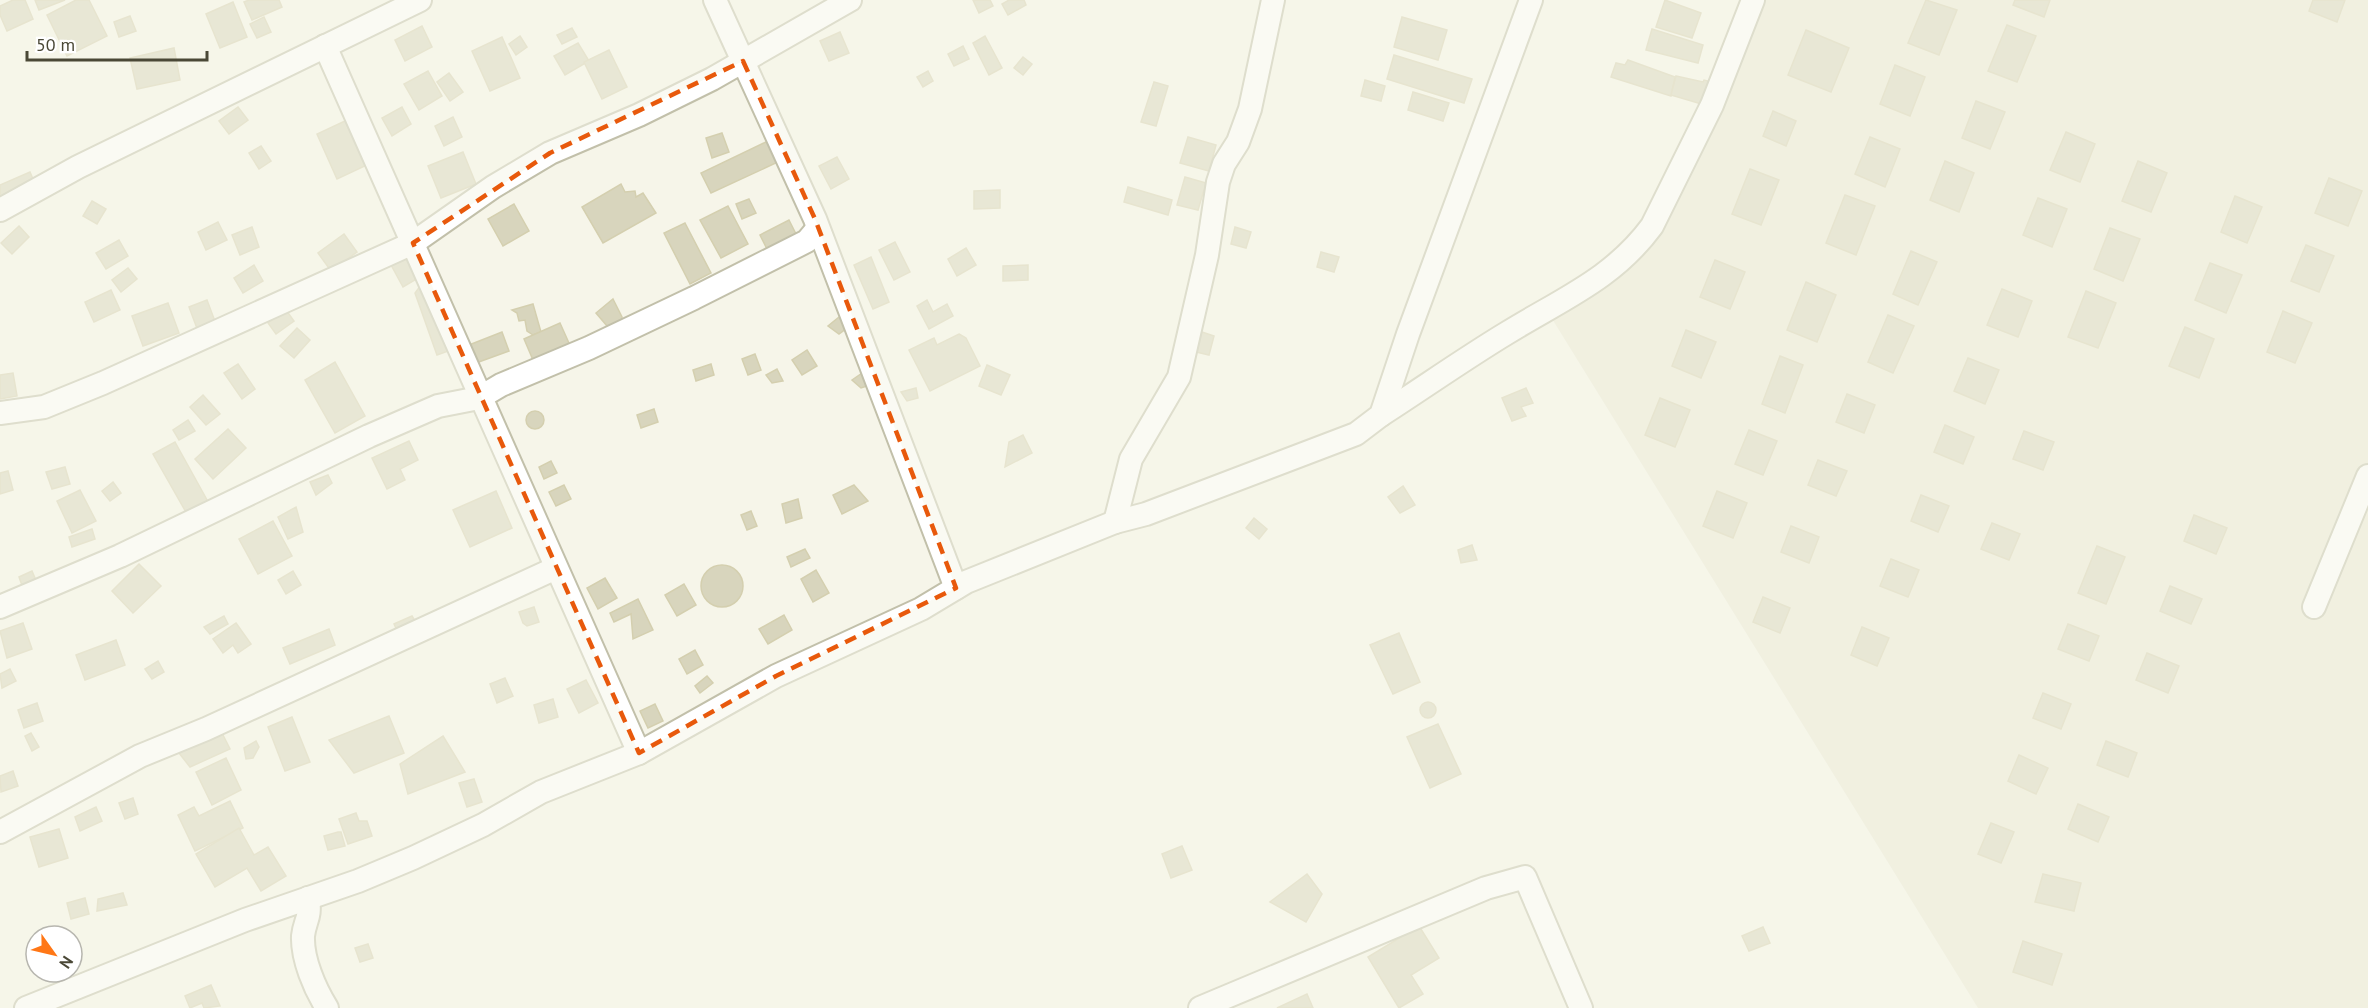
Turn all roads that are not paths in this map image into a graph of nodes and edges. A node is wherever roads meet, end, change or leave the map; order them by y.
1 (420, 0) edge
2 (715, 0) edge
3 (850, 0) edge
4 (1273, 0) edge
5 (1532, 0) edge
6 (1753, 0) edge
7 (325, 46) junction
8 (743, 61) junction
9 (0, 210) edge
10 (817, 229) junction
11 (412, 243) junction
12 (479, 398) junction
13 (0, 413) edge
14 (1381, 415) junction
15 (2368, 476) edge
16 (1115, 522) junction
17 (556, 568) junction
18 (956, 588) junction
19 (0, 607) edge
20 (2314, 607) dead end
21 (639, 753) junction
22 (0, 832) edge
23 (308, 898) junction
24 (26, 1008) edge
25 (327, 1008) edge
26 (1200, 1008) edge
27 (1581, 1008) edge

1 - 7 street
2 - 8 street
3 - 8 street
4 - 16 street
5 - 14 street
6 - 14 street
7 - 9 street
7 - 11 street
8 - 10 street
8 - 11 street
10 - 12 street
10 - 18 street
11 - 12 street
11 - 13 street
12 - 17 street
12 - 19 street
14 - 16 street
15 - 20 street
16 - 18 street
17 - 21 street
17 - 22 street
18 - 21 street
21 - 23 street
23 - 24 street
23 - 25 street
26 - 27 street

